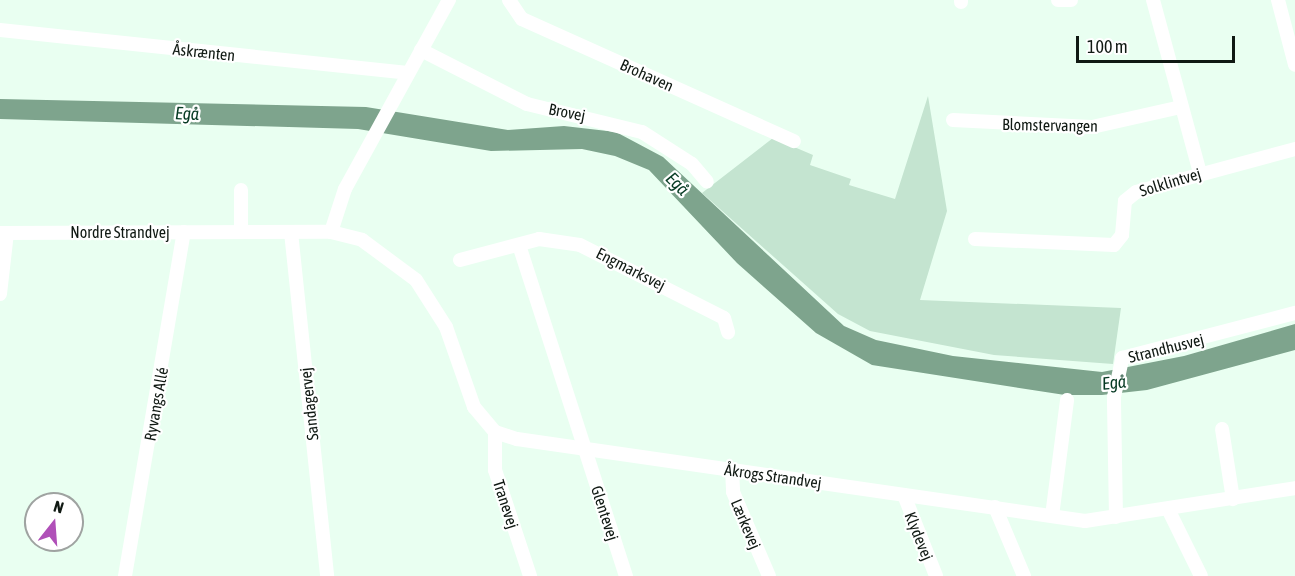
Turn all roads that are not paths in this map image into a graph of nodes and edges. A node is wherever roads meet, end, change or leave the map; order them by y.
1 (449, 0) edge
2 (509, 0) edge
3 (1058, 0) edge
4 (1071, 0) edge
5 (1153, 0) edge
6 (1278, 0) edge
7 (0, 30) edge
8 (421, 50) junction
9 (1295, 65) edge
10 (408, 73) junction
11 (1181, 106) junction
12 (953, 120) dead end
13 (794, 141) dead end
14 (1295, 149) edge
15 (1200, 173) junction
16 (707, 182) dead end
17 (241, 190) dead end
18 (184, 232) junction
19 (241, 232) junction
20 (291, 232) junction
21 (331, 232) junction
22 (4, 233) edge
23 (975, 239) dead end
24 (519, 245) junction
25 (460, 260) dead end
26 (0, 294) edge
27 (1295, 314) edge
28 (728, 332) dead end
29 (1067, 400) dead end
30 (1221, 429) dead end
31 (495, 432) junction
32 (586, 450) junction
33 (732, 470) junction
34 (1295, 488) edge
35 (904, 495) junction
36 (1233, 499) junction
37 (995, 507) junction
38 (1169, 511) junction
39 (1052, 516) junction
40 (1116, 517) junction
41 (125, 576) edge
42 (327, 576) edge
43 (530, 576) edge
44 (626, 576) edge
45 (769, 576) edge
46 (936, 576) edge
47 (1024, 576) edge
48 (1201, 576) edge

1 - 8 street
2 - 13 street, Brohaven
3 - 4 street
5 - 11 street
6 - 9 street
7 - 10 street, Åskrænten
8 - 10 street
8 - 16 street, Brovej
10 - 21 street
11 - 12 street, Blomstervangen
11 - 15 street
14 - 15 street, Solklintvej
15 - 23 street, Solklintvej
17 - 19 street
18 - 19 street, Nordre Strandvej
18 - 22 street, Nordre Strandvej
18 - 41 street, Ryvangs Allé
19 - 20 street, Nordre Strandvej
20 - 21 street, Nordre Strandvej
20 - 42 street, Sandagervej
21 - 31 street, Nordre Strandvej
22 - 26 street
24 - 25 street, Engmarksvej
24 - 28 street, Engmarksvej
24 - 32 street
27 - 40 street, Strandhusvej
29 - 39 street
30 - 36 street
31 - 32 street, Åkrogs Strandvej
31 - 43 street, Tranevej
32 - 33 street, Åkrogs Strandvej
32 - 44 street, Glentevej
33 - 35 street, Åkrogs Strandvej
33 - 45 street, Lærkevej
34 - 36 street, Åkrogs Strandvej
35 - 37 street, Åkrogs Strandvej
35 - 46 street, Klydevej
36 - 38 street, Åkrogs Strandvej
37 - 39 street, Åkrogs Strandvej
37 - 47 street
38 - 40 street, Åkrogs Strandvej
38 - 48 street
39 - 40 street, Åkrogs Strandvej

